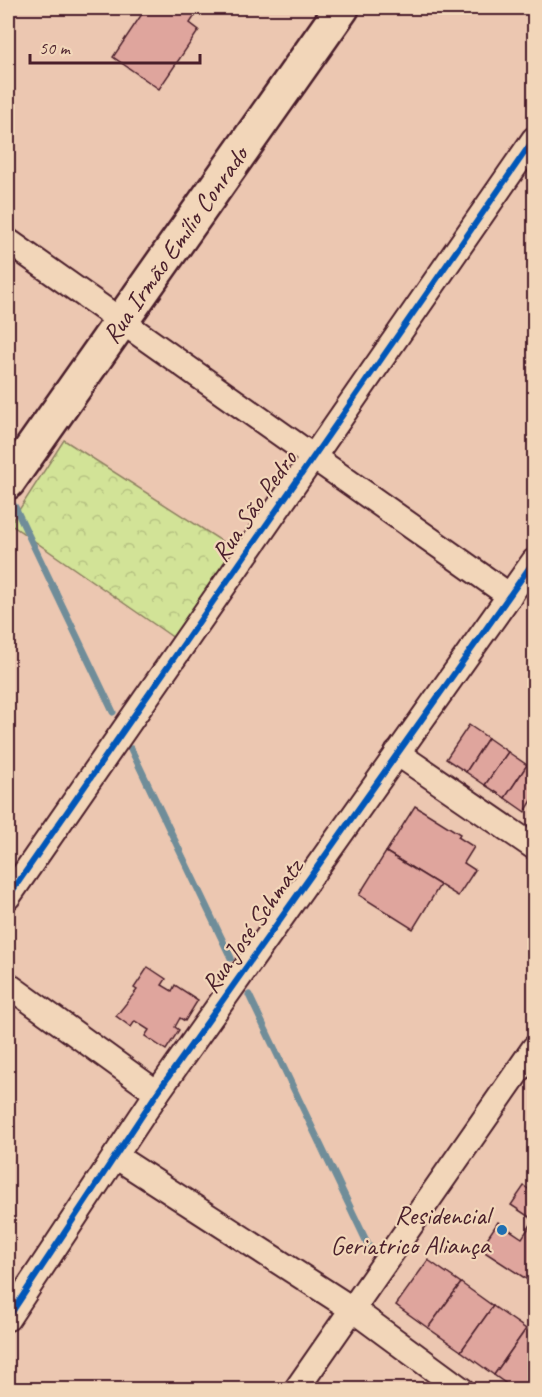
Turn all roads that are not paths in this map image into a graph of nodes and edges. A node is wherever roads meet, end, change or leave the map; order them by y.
1 (342, 8) edge
2 (534, 140) edge
3 (8, 241) edge
4 (121, 321) junction
5 (312, 456) junction
6 (8, 482) edge
7 (534, 561) edge
8 (510, 596) junction
9 (397, 753) junction
10 (534, 848) edge
11 (8, 897) edge
12 (8, 985) edge
13 (534, 1048) edge
14 (158, 1093) junction
15 (115, 1156) junction
16 (11, 1304) edge
17 (352, 1309) junction
18 (296, 1389) edge
19 (462, 1389) edge

1 - 4 street, Rua Irmão Emílio Conrado
2 - 5 street, Rua São Pedro
3 - 4 street
4 - 5 street
4 - 6 street, Rua Irmão Emílio Conrado
5 - 8 street
5 - 11 street, Rua São Pedro
7 - 8 street, Rua José Schmatz
8 - 9 street, Rua José Schmatz
9 - 10 street
9 - 14 street, Rua José Schmatz
12 - 14 street
13 - 17 street
14 - 15 street, Rua José Schmatz
15 - 16 street, Rua José Schmatz
15 - 17 street
17 - 18 street
17 - 19 street

